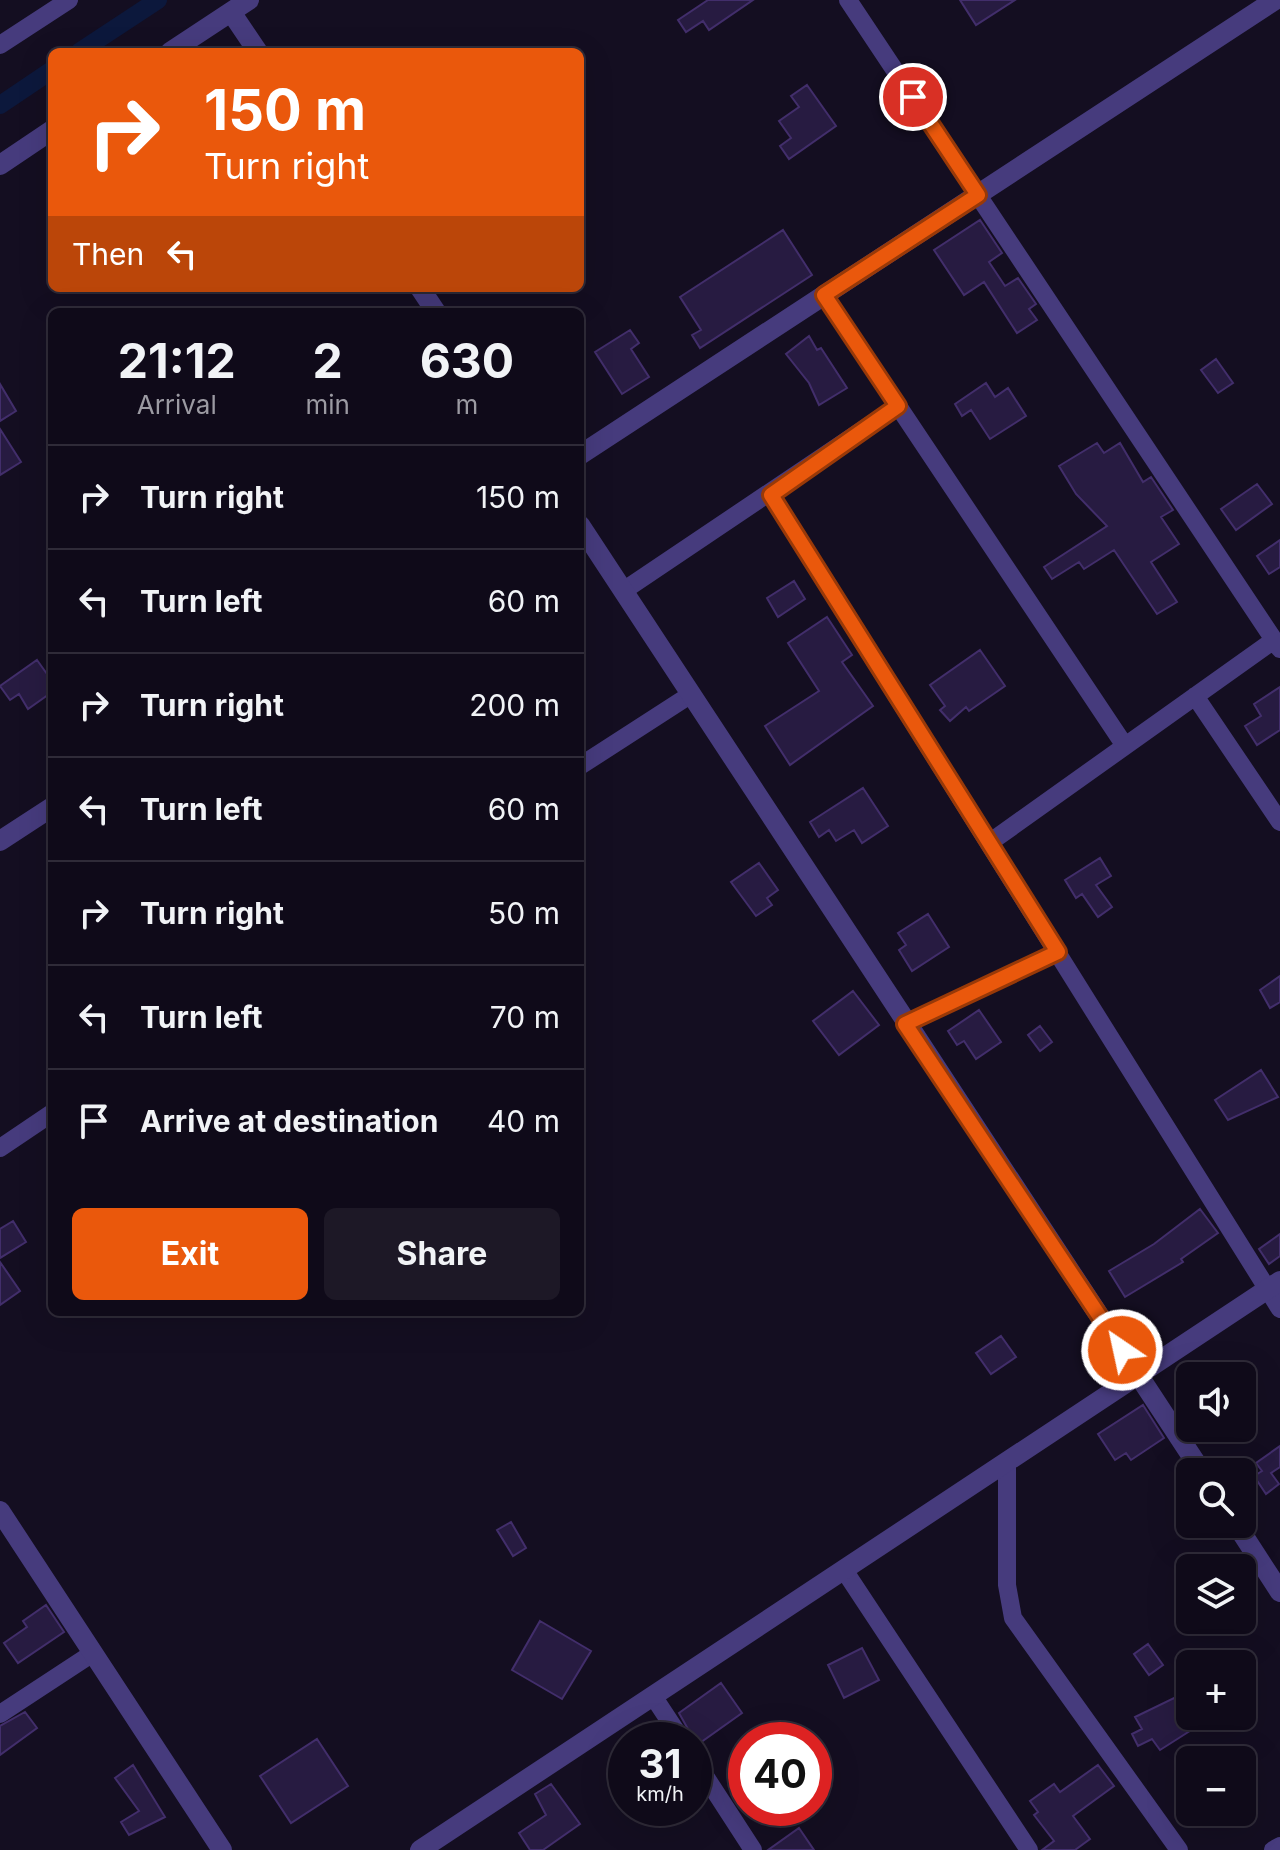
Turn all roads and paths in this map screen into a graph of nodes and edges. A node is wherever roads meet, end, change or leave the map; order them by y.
1 (69, 0) edge
2 (249, 0) edge
3 (848, 0) edge
4 (1275, 0) edge
5 (231, 12) junction
6 (0, 45) edge
7 (176, 48) edge
8 (255, 48) edge
9 (48, 133) edge
10 (0, 165) edge
11 (978, 195) junction
12 (824, 295) junction
13 (898, 406) junction
14 (584, 452) edge
15 (771, 495) junction
16 (584, 531) edge
17 (623, 591) junction
18 (1277, 645) edge
19 (690, 695) junction
20 (1195, 696) junction
21 (1125, 746) junction
22 (584, 763) edge
23 (48, 810) edge
24 (1280, 822) edge
25 (0, 841) edge
26 (989, 843) junction
27 (1058, 952) junction
28 (905, 1024) junction
29 (48, 1116) edge
30 (0, 1148) edge
31 (1274, 1286) edge
32 (1280, 1309) edge
33 (1139, 1375) junction
34 (1193, 1458) edge
35 (1007, 1462) junction
36 (1, 1514) edge
37 (1245, 1538) edge
38 (844, 1570) junction
39 (1280, 1592) edge
40 (93, 1653) junction
41 (653, 1696) junction
42 (0, 1714) edge
43 (670, 1722) edge
44 (712, 1787) edge
45 (1280, 1846) edge
46 (222, 1850) edge
47 (420, 1850) edge
48 (753, 1850) edge
49 (1029, 1850) edge
50 (1179, 1850) edge
51 (1273, 1850) edge

1 - 6 street
2 - 5 street
3 - 11 street
4 - 11 street
5 - 7 street
5 - 8 street
9 - 10 street
11 - 12 street
11 - 18 street
12 - 13 street
12 - 14 street
13 - 15 street
13 - 21 street
15 - 17 street
15 - 26 street
16 - 17 street
17 - 19 street
18 - 20 street
19 - 22 street
19 - 28 street
20 - 21 street
20 - 24 street
21 - 26 street
23 - 25 street
26 - 27 street
27 - 28 street
27 - 31 street
28 - 33 street
29 - 30 street
31 - 32 street
31 - 33 street
33 - 34 street
33 - 35 street
35 - 38 street
35 - 50 street
36 - 40 street
37 - 39 street
38 - 41 street
38 - 49 street
40 - 42 street
40 - 46 street
41 - 43 street
41 - 47 street
44 - 48 street
45 - 51 street

